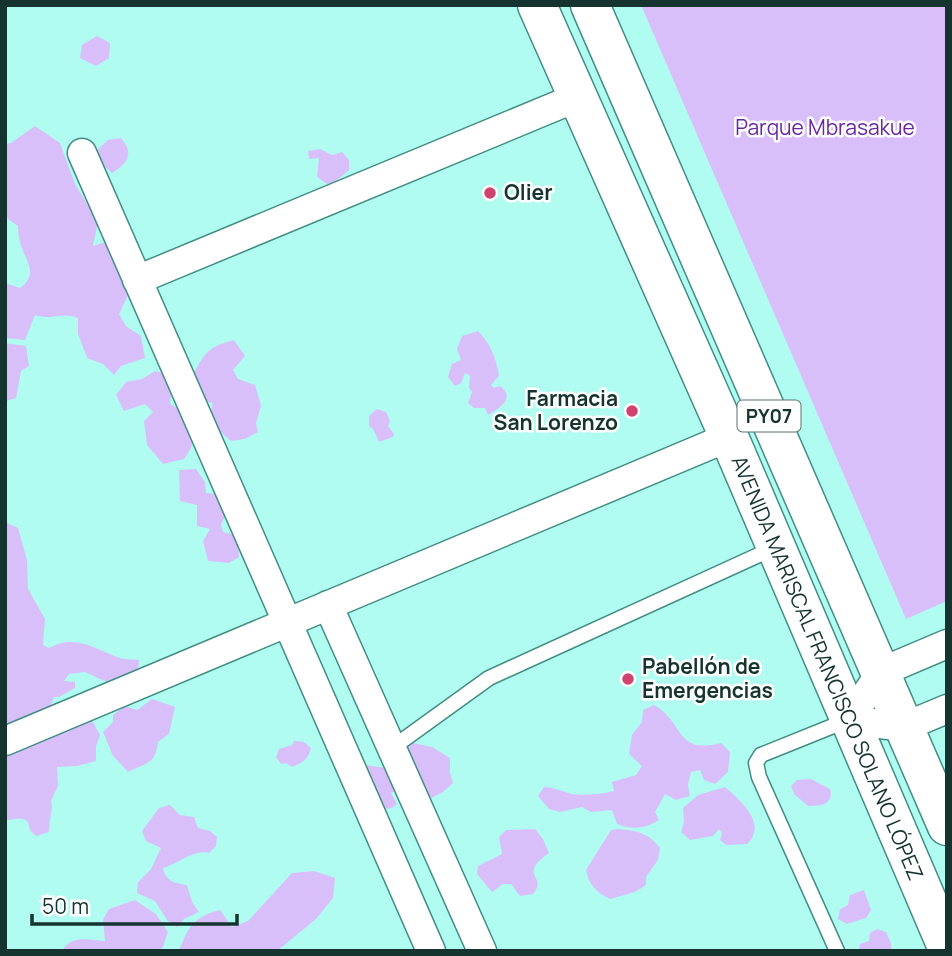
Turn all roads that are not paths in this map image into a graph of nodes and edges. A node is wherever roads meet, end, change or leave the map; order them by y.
1 (537, 5) edge
2 (590, 5) edge
3 (578, 97) junction
4 (82, 153) dead end
5 (136, 281) junction
6 (729, 437) junction
7 (776, 548) junction
8 (328, 605) junction
9 (287, 623) junction
10 (947, 644) edge
11 (881, 672) junction
12 (947, 709) edge
13 (849, 720) junction
14 (904, 727) junction
15 (5, 741) edge
16 (392, 748) junction
17 (947, 826) edge
18 (947, 947) edge
19 (431, 951) edge
20 (482, 951) edge
21 (836, 951) edge

1 - 3 main road, AVENIDA MARISCAL FRANCISCO SOLANO LÓPEZ / PY07
2 - 11 main road, PY07
3 - 5 street
3 - 6 main road, AVENIDA MARISCAL FRANCISCO SOLANO LÓPEZ / PY07
4 - 5 street
5 - 9 street
6 - 7 main road, AVENIDA MARISCAL FRANCISCO SOLANO LÓPEZ / PY07
6 - 8 street
7 - 13 main road, AVENIDA MARISCAL FRANCISCO SOLANO LÓPEZ / PY07
7 - 16 lane
8 - 9 street
8 - 16 street
9 - 15 street
9 - 19 street
10 - 11 street
11 - 13 street
11 - 14 main road, PY07
12 - 14 street
13 - 14 street
13 - 18 main road, AVENIDA MARISCAL FRANCISCO SOLANO LÓPEZ / PY07
13 - 21 lane
14 - 17 main road, PY07
16 - 20 street

